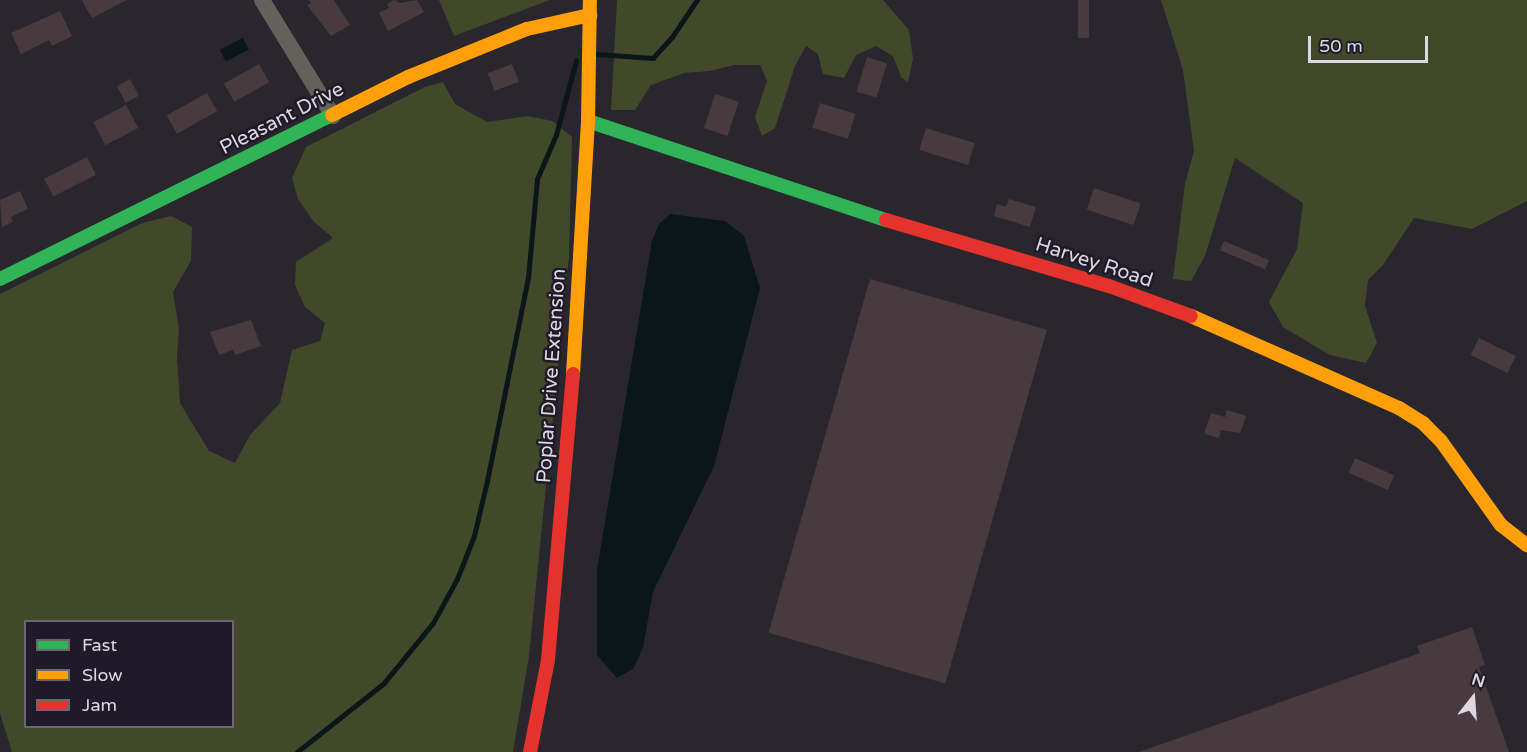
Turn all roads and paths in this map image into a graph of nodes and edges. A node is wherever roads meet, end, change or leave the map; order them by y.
1 (262, 0) edge
2 (590, 0) edge
3 (590, 15) junction
4 (333, 116) junction
5 (588, 121) junction
6 (0, 279) edge
7 (1527, 545) edge
8 (530, 752) edge

1 - 4 street
2 - 3 street, Poplar Drive Extension
3 - 4 street, Pleasant Drive
3 - 5 street, Poplar Drive Extension
4 - 6 street, Pleasant Drive
5 - 7 street, Harvey Road
5 - 8 street, Poplar Drive Extension

